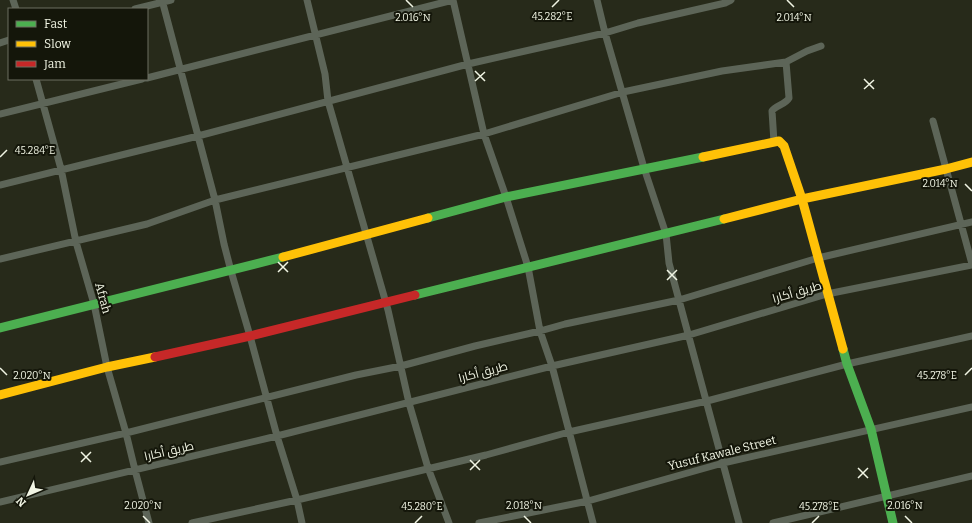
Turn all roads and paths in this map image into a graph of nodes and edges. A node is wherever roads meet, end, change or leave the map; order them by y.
1 (171, 0) edge
2 (307, 0) edge
3 (453, 0) edge
4 (597, 0) edge
5 (731, 0) edge
6 (162, 1) edge
7 (138, 8) edge
8 (605, 33) junction
9 (315, 35) junction
10 (821, 46) dead end
11 (786, 62) junction
12 (468, 64) junction
13 (180, 70) junction
14 (148, 78) edge
15 (36, 80) edge
16 (138, 80) edge
17 (623, 92) junction
18 (328, 101) junction
19 (42, 103) junction
20 (0, 114) edge
21 (933, 122) dead end
22 (484, 134) junction
23 (198, 136) junction
24 (774, 142) junction
25 (972, 162) edge
26 (347, 167) junction
27 (644, 168) junction
28 (61, 169) junction
29 (946, 169) junction
30 (0, 185) edge
31 (506, 197) junction
32 (802, 198) junction
33 (215, 200) junction
34 (972, 222) edge
35 (961, 225) junction
36 (366, 234) junction
37 (666, 234) junction
38 (76, 242) junction
39 (818, 258) junction
40 (0, 259) edge
41 (972, 265) edge
42 (528, 267) junction
43 (231, 271) junction
44 (827, 294) junction
45 (679, 300) junction
46 (385, 302) junction
47 (94, 304) junction
48 (0, 328) edge
49 (540, 332) junction
50 (689, 335) junction
51 (250, 336) junction
52 (972, 336) edge
53 (847, 364) junction
54 (401, 366) junction
55 (552, 366) junction
56 (107, 367) junction
57 (0, 395) edge
58 (266, 397) junction
59 (707, 401) junction
60 (409, 403) junction
61 (972, 407) edge
62 (871, 429) junction
63 (126, 432) junction
64 (569, 432) junction
65 (277, 436) junction
66 (0, 462) edge
67 (723, 463) junction
68 (428, 468) junction
69 (134, 470) junction
70 (972, 476) edge
71 (887, 496) junction
72 (297, 500) junction
73 (588, 500) junction
74 (0, 502) edge
75 (149, 523) edge
76 (192, 523) edge
77 (302, 523) edge
78 (449, 523) edge
79 (479, 523) edge
80 (593, 523) edge
81 (739, 523) edge
82 (774, 523) edge
83 (893, 523) edge

1 - 6 street
2 - 9 street
3 - 9 street
3 - 12 street
4 - 8 street
5 - 8 street
6 - 7 street
6 - 13 street
8 - 12 street
8 - 17 street
9 - 13 street
9 - 18 street
10 - 11 street
11 - 17 street
11 - 24 street
12 - 18 street
12 - 22 street
13 - 14 street
13 - 23 street
15 - 19 street, Afrah
16 - 19 street
17 - 22 street
17 - 27 street
18 - 23 street
18 - 26 street
19 - 20 street
19 - 28 street, Afrah
21 - 29 street
22 - 26 street
22 - 31 street
23 - 28 street
23 - 33 street
24 - 27 street
24 - 32 street
25 - 29 street
26 - 33 street
26 - 36 street
27 - 31 street
27 - 37 street
28 - 30 street
28 - 38 street, Afrah
29 - 32 street
29 - 35 street
31 - 36 street
31 - 42 street
32 - 37 street
32 - 39 street
33 - 38 street
33 - 43 street
34 - 35 street
35 - 39 street
35 - 41 street
36 - 43 street
36 - 46 street
37 - 42 street
37 - 45 street
38 - 40 street
38 - 47 street, Afrah
39 - 44 street
39 - 45 street
41 - 44 street, طريق أكارا
42 - 46 street
42 - 49 street
43 - 47 street
43 - 51 street
44 - 50 street, طريق أكارا
44 - 53 street
45 - 49 street
45 - 50 street
46 - 51 street
46 - 54 street
47 - 48 street
47 - 56 street, Afrah
49 - 54 street
49 - 55 street
50 - 55 street, طريق أكارا
50 - 59 street
51 - 56 street
51 - 58 street
52 - 53 street
53 - 59 street
53 - 62 street
54 - 58 street
54 - 60 street
55 - 60 street, طريق أكارا
55 - 64 street
56 - 57 street
56 - 63 street, Afrah
58 - 63 street
58 - 65 street
59 - 64 street
59 - 67 street
60 - 65 street, طريق أكارا
60 - 68 street
61 - 62 street, Yusuf Kawale Street
62 - 67 street, Yusuf Kawale Street
62 - 71 street
63 - 66 street
63 - 69 street, Afrah
64 - 68 street
64 - 73 street
65 - 69 street, طريق أكارا
65 - 72 street
67 - 73 street, Yusuf Kawale Street
67 - 81 street
68 - 72 street
68 - 78 street
69 - 74 street, طريق أكارا
69 - 75 street, Afrah
70 - 71 street
71 - 82 street
71 - 83 street
72 - 76 street
72 - 77 street
73 - 79 street, Yusuf Kawale Street
73 - 80 street

